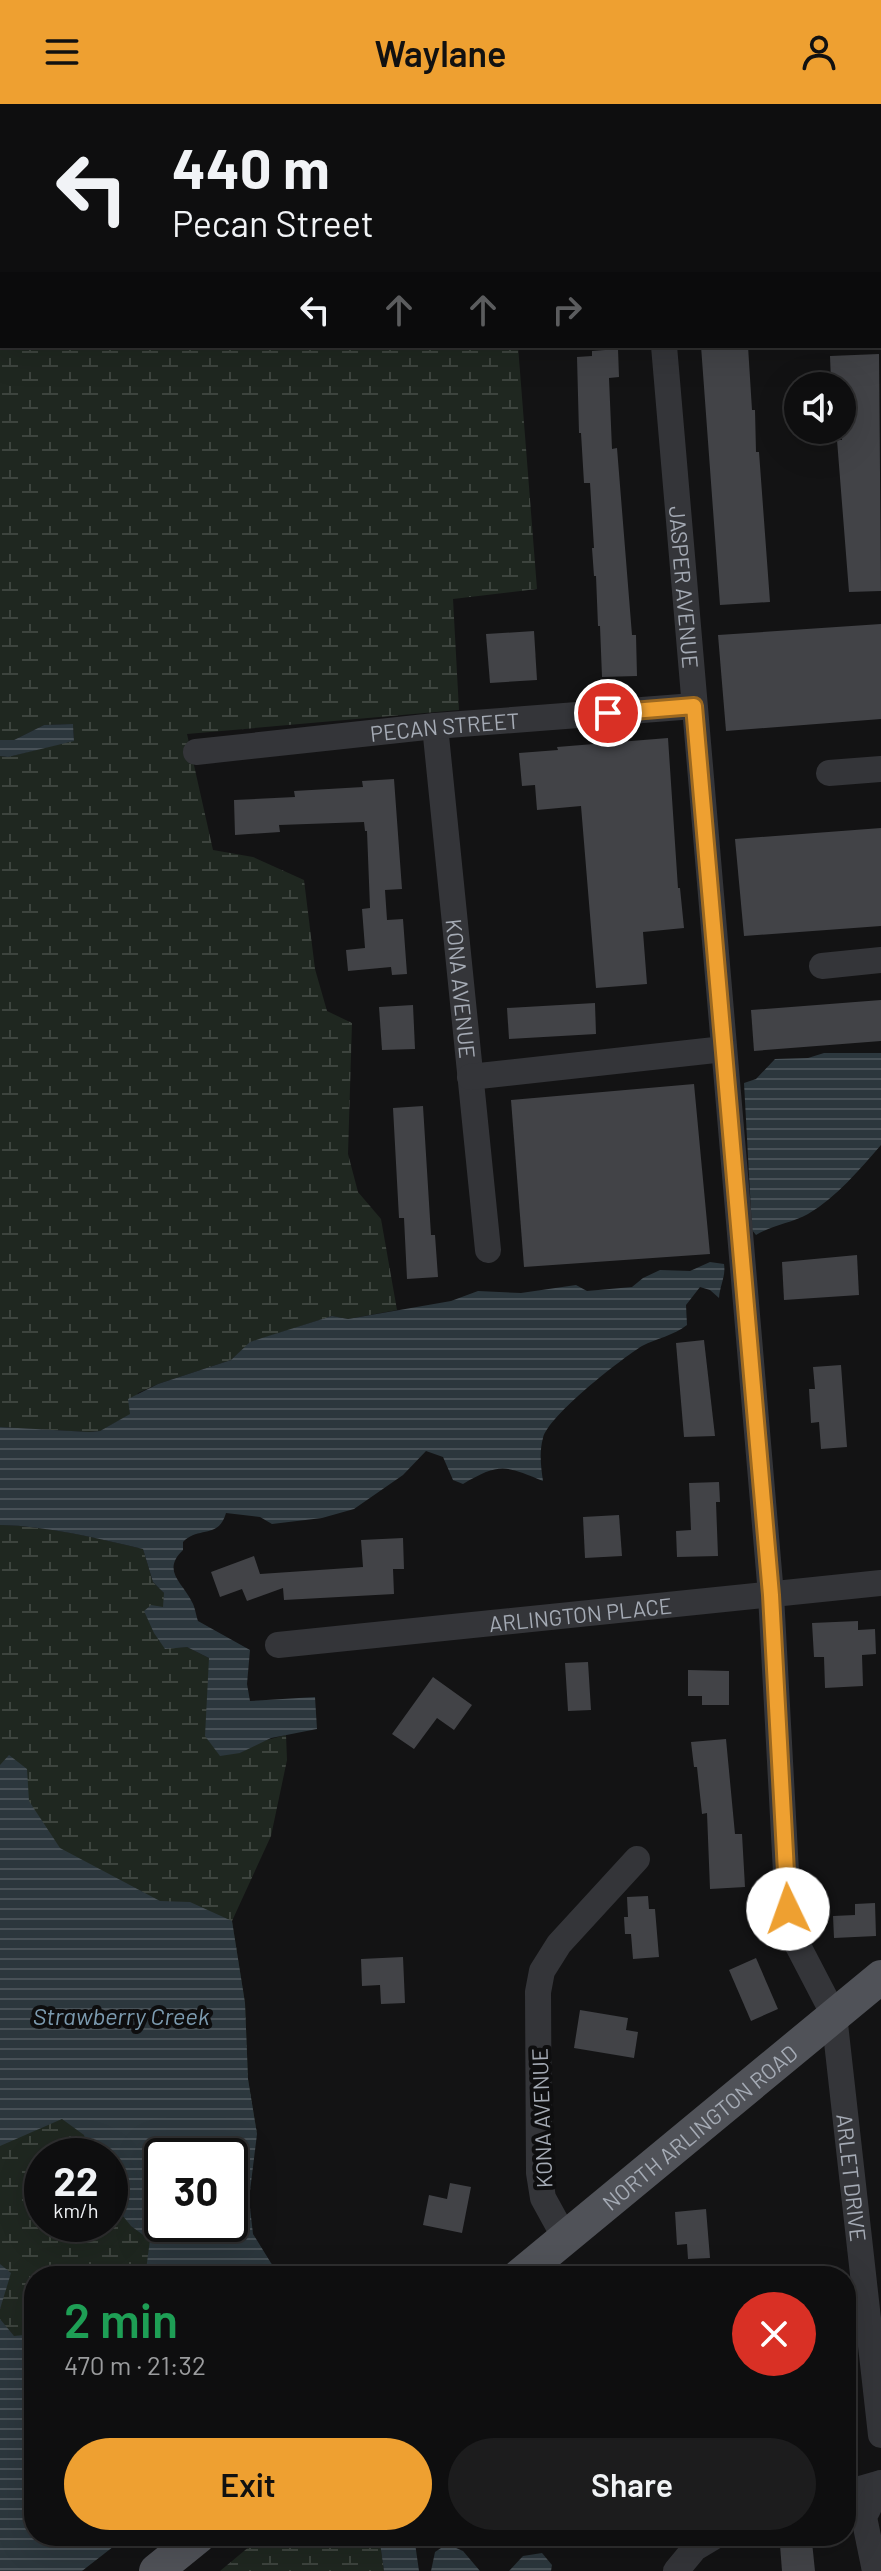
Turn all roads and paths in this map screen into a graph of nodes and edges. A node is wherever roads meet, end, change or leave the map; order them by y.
1 (664, 348) edge
2 (694, 706) junction
3 (435, 726) junction
4 (196, 752) dead end
5 (881, 769) edge
6 (829, 773) dead end
7 (881, 960) edge
8 (822, 966) dead end
9 (724, 1049) junction
10 (470, 1077) junction
11 (488, 1250) dead end
12 (881, 1583) edge
13 (771, 1595) junction
14 (278, 1645) dead end
15 (637, 1859) dead end
16 (881, 1977) edge
17 (834, 2015) junction
18 (565, 2238) junction
19 (531, 2266) edge
20 (881, 2435) edge
21 (881, 2483) edge
22 (856, 2490) edge
23 (187, 2546) edge
24 (698, 2546) edge
25 (156, 2571) edge
26 (676, 2571) edge
27 (875, 2571) edge

1 - 2 street, JASPER AVENUE
2 - 3 street, PECAN STREET
2 - 9 street, JASPER AVENUE
3 - 4 street, PECAN STREET
3 - 10 street, KONA AVENUE
5 - 6 street
7 - 8 street
9 - 10 street
9 - 13 street, JASPER AVENUE
10 - 11 street, KONA AVENUE
12 - 13 street, ARLINGTON PLACE
13 - 14 street, ARLINGTON PLACE
13 - 17 street, JASPER AVENUE
15 - 18 street, KONA AVENUE
16 - 17 main road, NORTH ARLINGTON ROAD
17 - 18 main road, NORTH ARLINGTON ROAD
17 - 20 street, ARLET DRIVE
18 - 19 main road, NORTH ARLINGTON ROAD
21 - 22 street
21 - 27 street
23 - 25 main road
24 - 26 street

